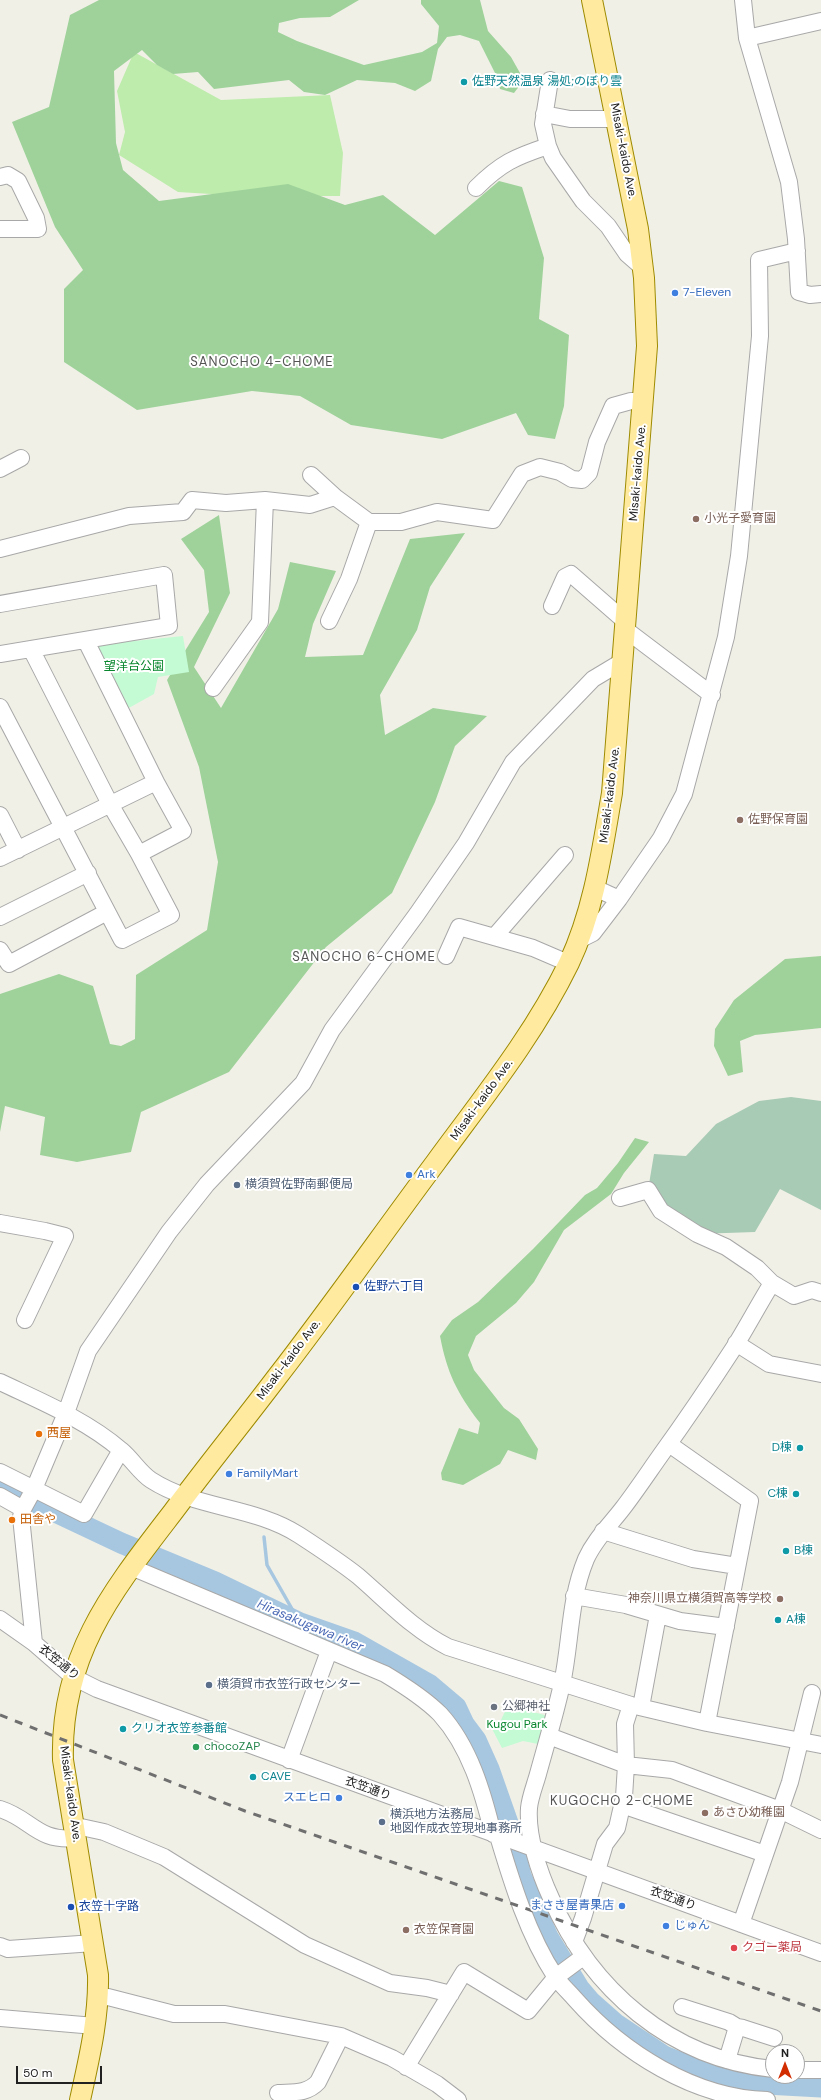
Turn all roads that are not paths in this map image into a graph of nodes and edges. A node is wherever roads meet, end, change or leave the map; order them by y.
1 (592, 0) edge
2 (743, 0) edge
3 (821, 22) edge
4 (746, 38) junction
5 (550, 80) dead end
6 (544, 114) junction
7 (616, 120) junction
8 (548, 146) junction
9 (0, 177) edge
10 (476, 188) dead end
11 (0, 228) edge
12 (797, 251) junction
13 (643, 268) junction
14 (821, 294) edge
15 (644, 400) junction
16 (21, 458) dead end
17 (0, 469) edge
18 (311, 475) dead end
19 (335, 497) junction
20 (265, 500) junction
21 (369, 522) junction
22 (0, 549) edge
23 (0, 604) edge
24 (552, 606) dead end
25 (329, 621) dead end
26 (626, 626) junction
27 (86, 641) junction
28 (31, 649) junction
29 (0, 654) edge
30 (624, 661) junction
31 (213, 688) dead end
32 (712, 695) junction
33 (0, 707) edge
34 (156, 782) junction
35 (110, 804) junction
36 (0, 816) edge
37 (63, 827) junction
38 (18, 850) junction
39 (140, 854) junction
40 (565, 855) dead end
41 (0, 858) edge
42 (88, 873) junction
43 (595, 888) junction
44 (619, 899) junction
45 (107, 912) junction
46 (0, 917) edge
47 (495, 936) junction
48 (577, 941) junction
49 (0, 950) edge
50 (446, 956) dead end
51 (568, 963) junction
52 (620, 1198) dead end
53 (0, 1223) edge
54 (772, 1283) junction
55 (821, 1293) edge
56 (25, 1320) dead end
57 (736, 1343) junction
58 (821, 1374) edge
59 (0, 1382) edge
60 (66, 1413) junction
61 (669, 1444) junction
62 (121, 1450) junction
63 (0, 1472) edge
64 (34, 1490) junction
65 (0, 1496) edge
66 (185, 1496) junction
67 (23, 1508) junction
68 (603, 1531) junction
69 (737, 1566) junction
70 (131, 1567) junction
71 (574, 1596) junction
72 (658, 1615) junction
73 (0, 1619) edge
74 (726, 1627) junction
75 (34, 1643) junction
76 (330, 1651) junction
77 (73, 1677) junction
78 (563, 1682) junction
79 (812, 1693) dead end
80 (636, 1706) junction
81 (707, 1723) junction
82 (549, 1736) junction
83 (801, 1742) junction
84 (821, 1745) edge
85 (289, 1760) junction
86 (626, 1765) junction
87 (622, 1806) junction
88 (0, 1809) edge
89 (780, 1810) junction
90 (821, 1830) edge
91 (75, 1833) junction
92 (498, 1836) junction
93 (530, 1847) junction
94 (765, 1854) junction
95 (597, 1872) junction
96 (741, 1924) junction
97 (574, 1942) junction
98 (94, 1943) junction
99 (0, 1946) edge
100 (821, 1953) edge
101 (581, 1958) junction
102 (557, 1976) junction
103 (451, 1994) junction
104 (98, 1998) junction
105 (682, 2007) dead end
106 (0, 2018) edge
107 (95, 2026) junction
108 (737, 2027) junction
109 (341, 2036) junction
110 (774, 2038) dead end
111 (727, 2060) junction
112 (406, 2067) junction
113 (765, 2068) edge
114 (805, 2070) edge
115 (821, 2070) edge
116 (278, 2093) dead end
117 (80, 2100) edge
118 (458, 2100) edge
119 (767, 2100) edge

1 - 7 main road, Misaki-kaido Ave.
2 - 4 street
3 - 4 street
4 - 12 street
5 - 6 street
6 - 7 street
6 - 8 street
7 - 13 main road, Misaki-kaido Ave.
8 - 10 street
8 - 13 street
9 - 11 street
12 - 14 street
12 - 32 street
13 - 15 main road, Misaki-kaido Ave.
15 - 21 street
15 - 26 main road, Misaki-kaido Ave.
16 - 17 street
18 - 19 street
19 - 20 street
19 - 21 street
20 - 22 street
20 - 31 street
21 - 25 street
23 - 27 street
24 - 26 street
26 - 30 main road, Misaki-kaido Ave.
26 - 32 street
27 - 28 street
27 - 34 street
28 - 29 street
28 - 35 street
30 - 43 main road, Misaki-kaido Ave.
30 - 60 street
32 - 44 street
33 - 37 street
34 - 35 street
34 - 39 street
35 - 37 street
35 - 39 street
36 - 38 street
37 - 38 street
37 - 42 street
38 - 41 street
39 - 45 street
40 - 47 street
42 - 45 street
42 - 46 street
43 - 44 street
43 - 48 main road, Misaki-kaido Ave.
44 - 48 street
45 - 49 street
47 - 50 street
47 - 51 street
48 - 51 main road, Misaki-kaido Ave.
51 - 66 main road, Misaki-kaido Ave.
52 - 54 street
53 - 56 street
54 - 55 street
54 - 57 street
57 - 58 street
57 - 61 street
59 - 60 street
60 - 62 street
60 - 64 street
61 - 68 street
61 - 69 street
62 - 64 street
62 - 66 street
63 - 64 street
64 - 67 street
65 - 67 street
66 - 70 main road, Misaki-kaido Ave.
66 - 78 street
67 - 75 street
68 - 69 street
68 - 71 street
69 - 74 street
70 - 76 street
70 - 77 main road, Misaki-kaido Ave.
71 - 72 street
71 - 78 street
72 - 74 street
72 - 80 street
73 - 75 street, 衣笠通り
74 - 81 street
75 - 77 street, 衣笠通り
76 - 85 street
76 - 92 street
77 - 85 street, 衣笠通り
77 - 91 main road, Misaki-kaido Ave.
78 - 80 street
78 - 82 street
79 - 83 street
80 - 81 street
80 - 86 street
81 - 83 street
82 - 86 street
82 - 93 street
83 - 84 street
83 - 89 street
85 - 92 street, 衣笠通り
86 - 87 street
86 - 89 street
87 - 94 street
87 - 95 street
88 - 91 street
89 - 90 street
89 - 94 street
91 - 98 main road, Misaki-kaido Ave.
91 - 103 street
92 - 93 street, 衣笠通り
92 - 102 street
93 - 95 street, 衣笠通り
93 - 97 street
94 - 96 street
95 - 96 street, 衣笠通り
95 - 97 street
96 - 100 street, 衣笠通り
97 - 101 street
98 - 99 street
98 - 104 main road, Misaki-kaido Ave.
101 - 102 street
101 - 111 street
102 - 103 street
102 - 119 street
103 - 112 street
104 - 107 main road, Misaki-kaido Ave.
104 - 109 street
105 - 108 street
106 - 107 street
107 - 117 main road, Misaki-kaido Ave.
108 - 110 street
108 - 111 street
109 - 112 street
109 - 116 street
111 - 113 street
112 - 118 street
114 - 115 street

